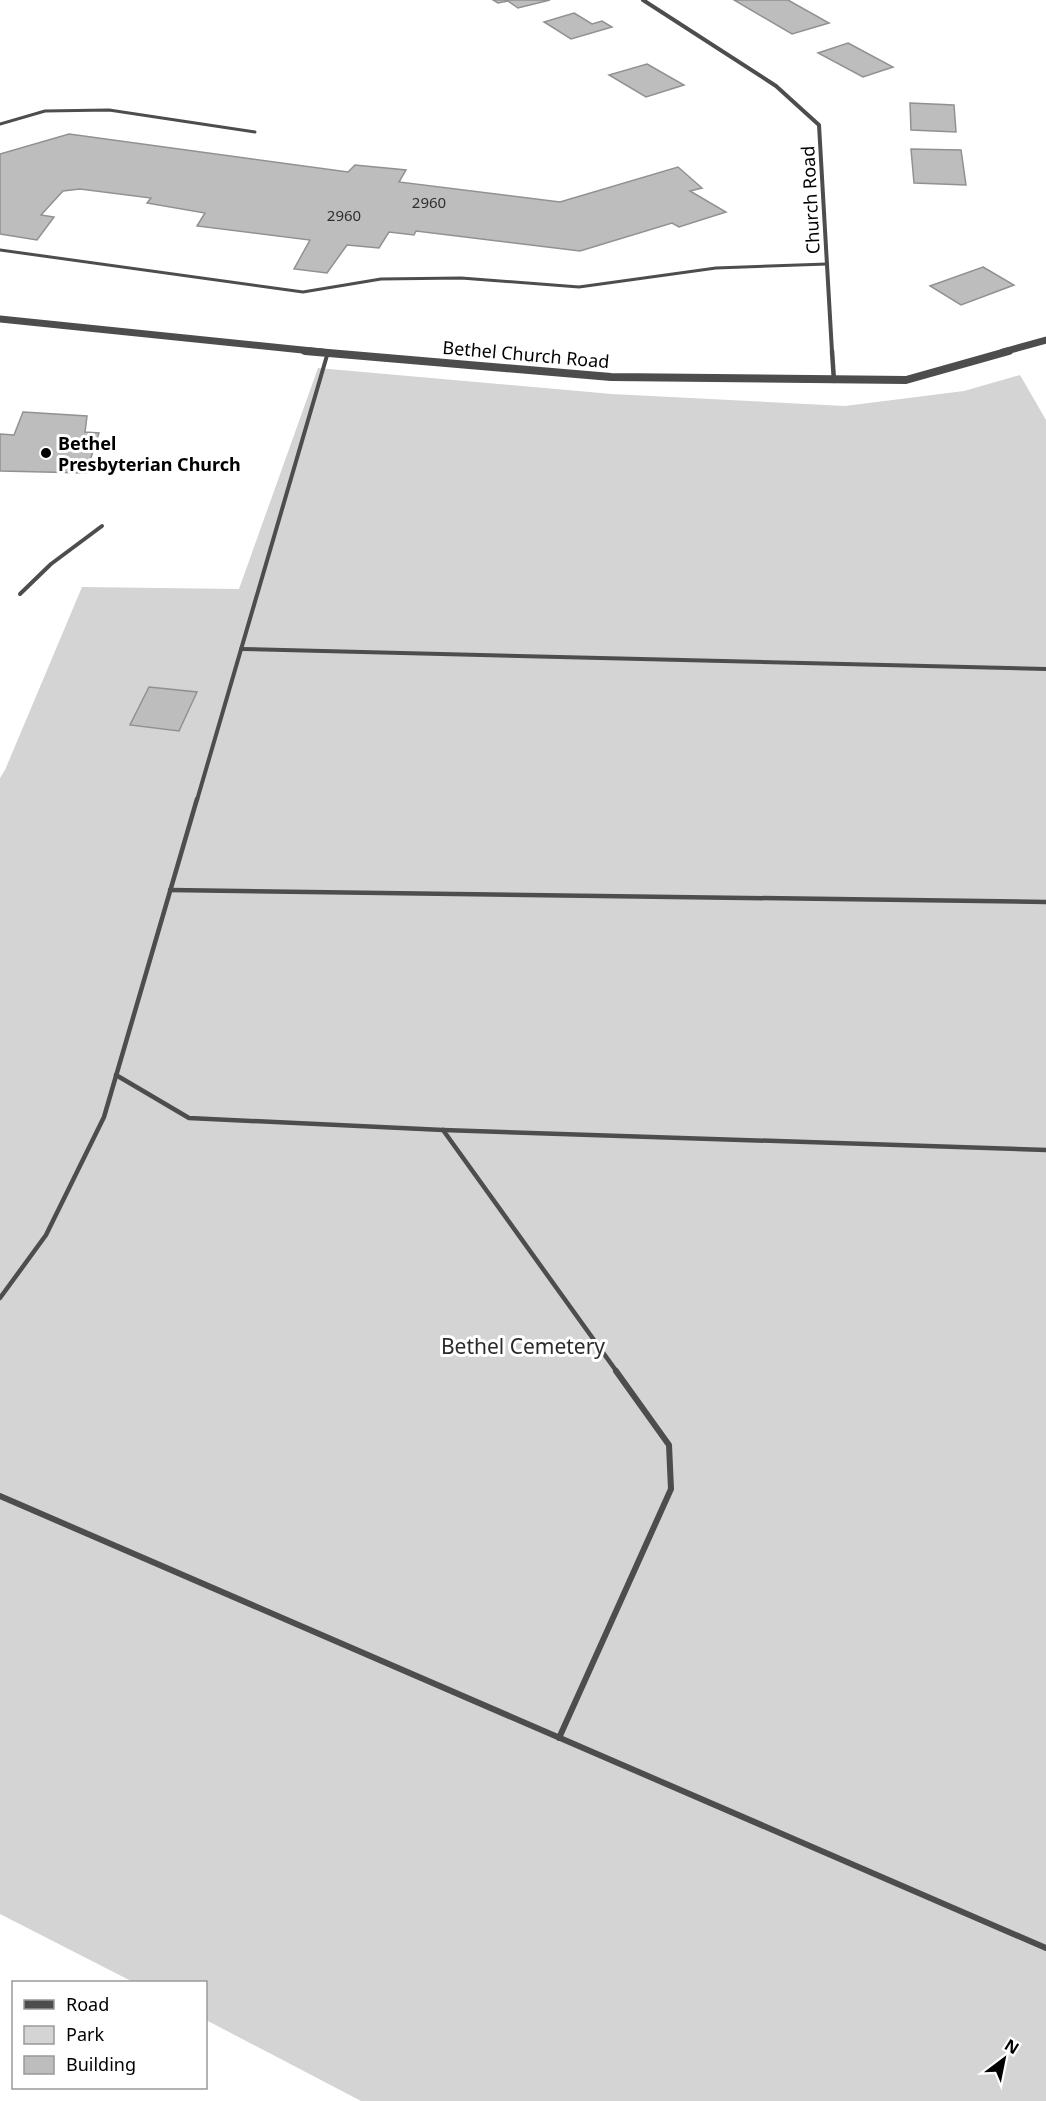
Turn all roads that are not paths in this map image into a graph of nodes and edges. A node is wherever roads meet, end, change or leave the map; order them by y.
1 (643, 0) edge
2 (0, 124) edge
3 (255, 132) dead end
4 (0, 250) edge
5 (827, 264) junction
6 (0, 319) edge
7 (1046, 340) edge
8 (328, 352) junction
9 (834, 381) junction
10 (102, 526) dead end
11 (20, 594) dead end
12 (241, 649) junction
13 (1046, 669) edge
14 (170, 890) junction
15 (1046, 902) edge
16 (116, 1075) junction
17 (443, 1130) junction
18 (1046, 1150) edge
19 (0, 1298) edge
20 (0, 1496) edge
21 (559, 1737) junction
22 (1046, 1948) edge

1 - 5 street, Church Road
2 - 3 lane
4 - 5 lane
5 - 9 street, Church Road
6 - 8 street, Bethel Church Road
7 - 9 street, Bethel Church Road
8 - 9 street, Bethel Church Road
8 - 12 lane
10 - 11 lane
12 - 13 lane
12 - 14 lane
14 - 15 lane
14 - 16 lane
16 - 17 lane
16 - 19 lane
17 - 18 lane
17 - 21 lane
20 - 21 lane
21 - 22 lane

